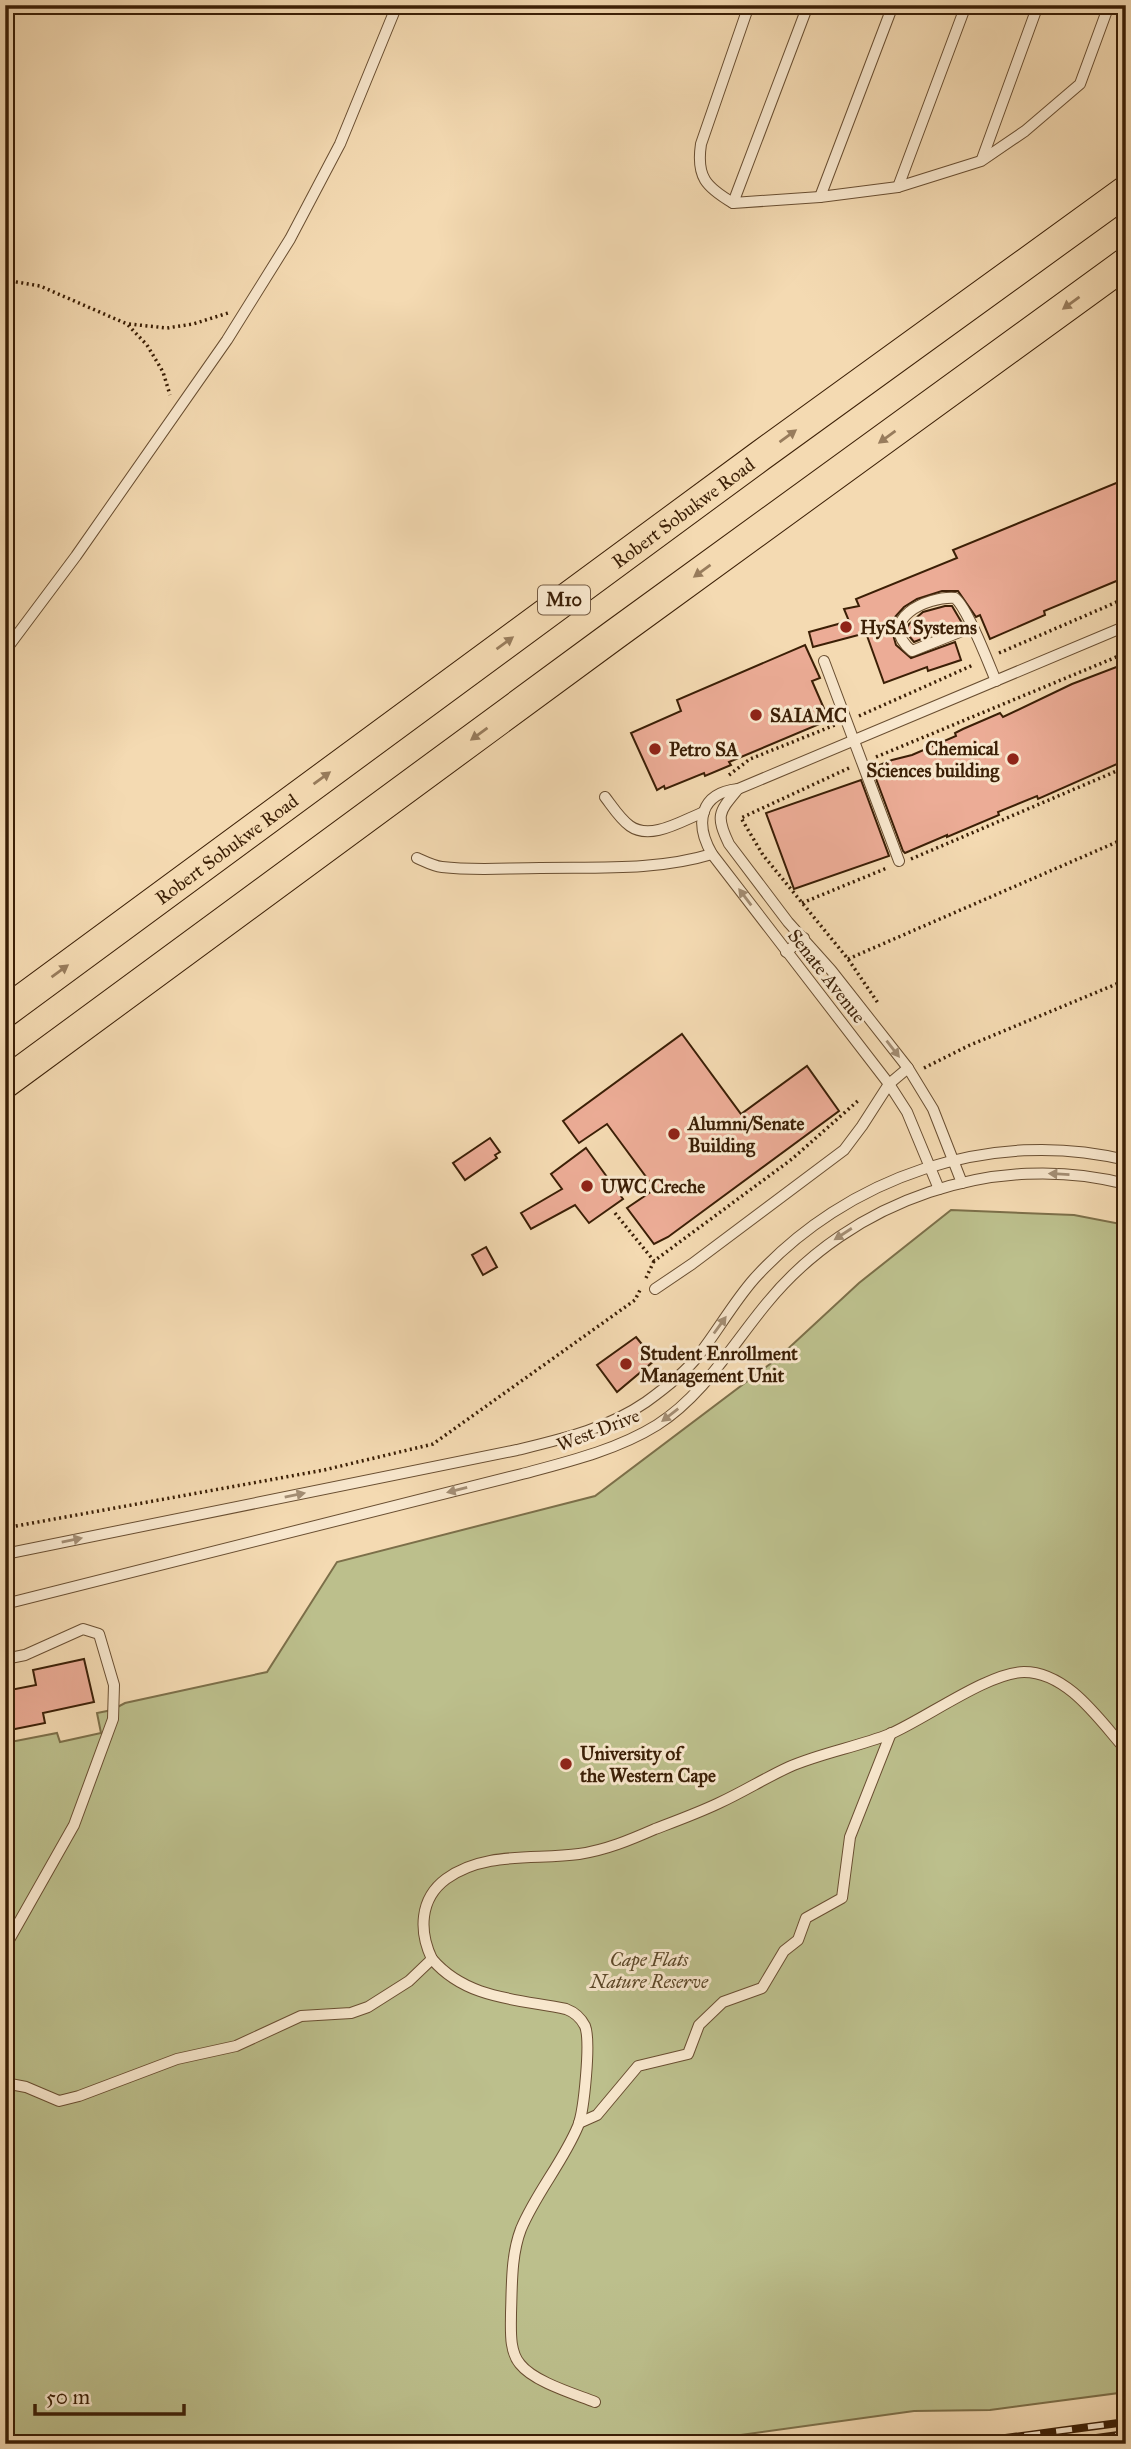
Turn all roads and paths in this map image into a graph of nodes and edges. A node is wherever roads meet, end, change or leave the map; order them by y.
1 (397, 5) edge
2 (749, 5) edge
3 (808, 5) edge
4 (893, 5) edge
5 (966, 5) edge
6 (1038, 5) edge
7 (1109, 5) edge
8 (981, 160) junction
9 (898, 187) junction
10 (1126, 191) edge
11 (820, 197) junction
12 (733, 203) junction
13 (1126, 263) edge
14 (5, 280) edge
15 (246, 309) junction
16 (127, 324) junction
17 (173, 416) junction
18 (1126, 626) edge
19 (972, 627) junction
20 (5, 651) edge
21 (1126, 653) edge
22 (824, 661) dead end
23 (996, 681) junction
24 (853, 742) junction
25 (861, 763) junction
26 (1126, 766) edge
27 (738, 789) junction
28 (605, 797) dead end
29 (704, 812) junction
30 (1126, 838) edge
31 (712, 854) junction
32 (417, 858) dead end
33 (902, 862) junction
34 (802, 903) junction
35 (804, 938) junction
36 (786, 952) junction
37 (848, 959) junction
38 (831, 970) junction
39 (1126, 980) edge
40 (878, 1003) dead end
41 (5, 1012) edge
42 (908, 1068) junction
43 (928, 1077) dead end
44 (5, 1083) edge
45 (889, 1084) junction
46 (864, 1093) dead end
47 (953, 1159) junction
48 (1126, 1160) edge
49 (930, 1167) junction
50 (962, 1183) junction
51 (1126, 1184) edge
52 (939, 1189) junction
53 (615, 1213) dead end
54 (654, 1261) junction
55 (655, 1289) dead end
56 (5, 1528) edge
57 (5, 1553) edge
58 (5, 1604) edge
59 (5, 1659) edge
60 (891, 1733) junction
61 (1126, 1750) edge
62 (5, 1947) edge
63 (432, 1959) junction
64 (5, 2083) edge
65 (579, 2123) junction
66 (595, 2402) dead end

1 - 15 lane
2 - 12 lane
3 - 12 lane
4 - 11 lane
5 - 9 lane
6 - 8 lane
7 - 8 lane
8 - 9 lane
9 - 11 lane
41 -> 10 main road, Robert Sobukwe Road / M10
11 - 12 lane
13 -> 44 main road
14 - 16 path
15 - 16 path
15 - 17 lane
16 - 17 path
17 - 20 lane
18 - 23 lane
19 - 19 lane
19 - 23 lane
21 - 25 path
22 - 24 lane
23 - 24 lane
24 - 25 lane
24 - 27 lane
25 - 33 lane
25 - 34 path
26 - 33 path
27 - 29 lane
27 - 35 lane, Senate Avenue
28 - 29 lane
29 - 31 lane, Senate Avenue
30 - 37 path
31 - 32 lane
36 -> 31 lane, Senate Avenue
33 - 34 path
34 - 37 path
35 - 36 lane
35 - 38 lane, Senate Avenue
36 - 45 lane, Senate Avenue
37 - 38 path
37 - 40 path
38 -> 42 lane, Senate Avenue
39 - 43 path
42 - 45 lane
42 - 47 lane, Senate Avenue
45 - 49 lane, Senate Avenue
45 - 55 lane
46 - 54 path
47 - 48 lane, West Drive
47 - 49 lane, West Drive
47 - 50 lane, Senate Avenue
49 - 52 lane, Senate Avenue
57 -> 49 lane, West Drive
51 -> 50 lane, West Drive
50 - 52 lane, West Drive
52 -> 58 lane, West Drive
53 - 54 path
54 - 56 path
59 - 62 lane
60 - 61 lane
60 - 63 lane
60 - 65 lane
63 - 64 lane
63 - 65 lane
65 - 66 lane

